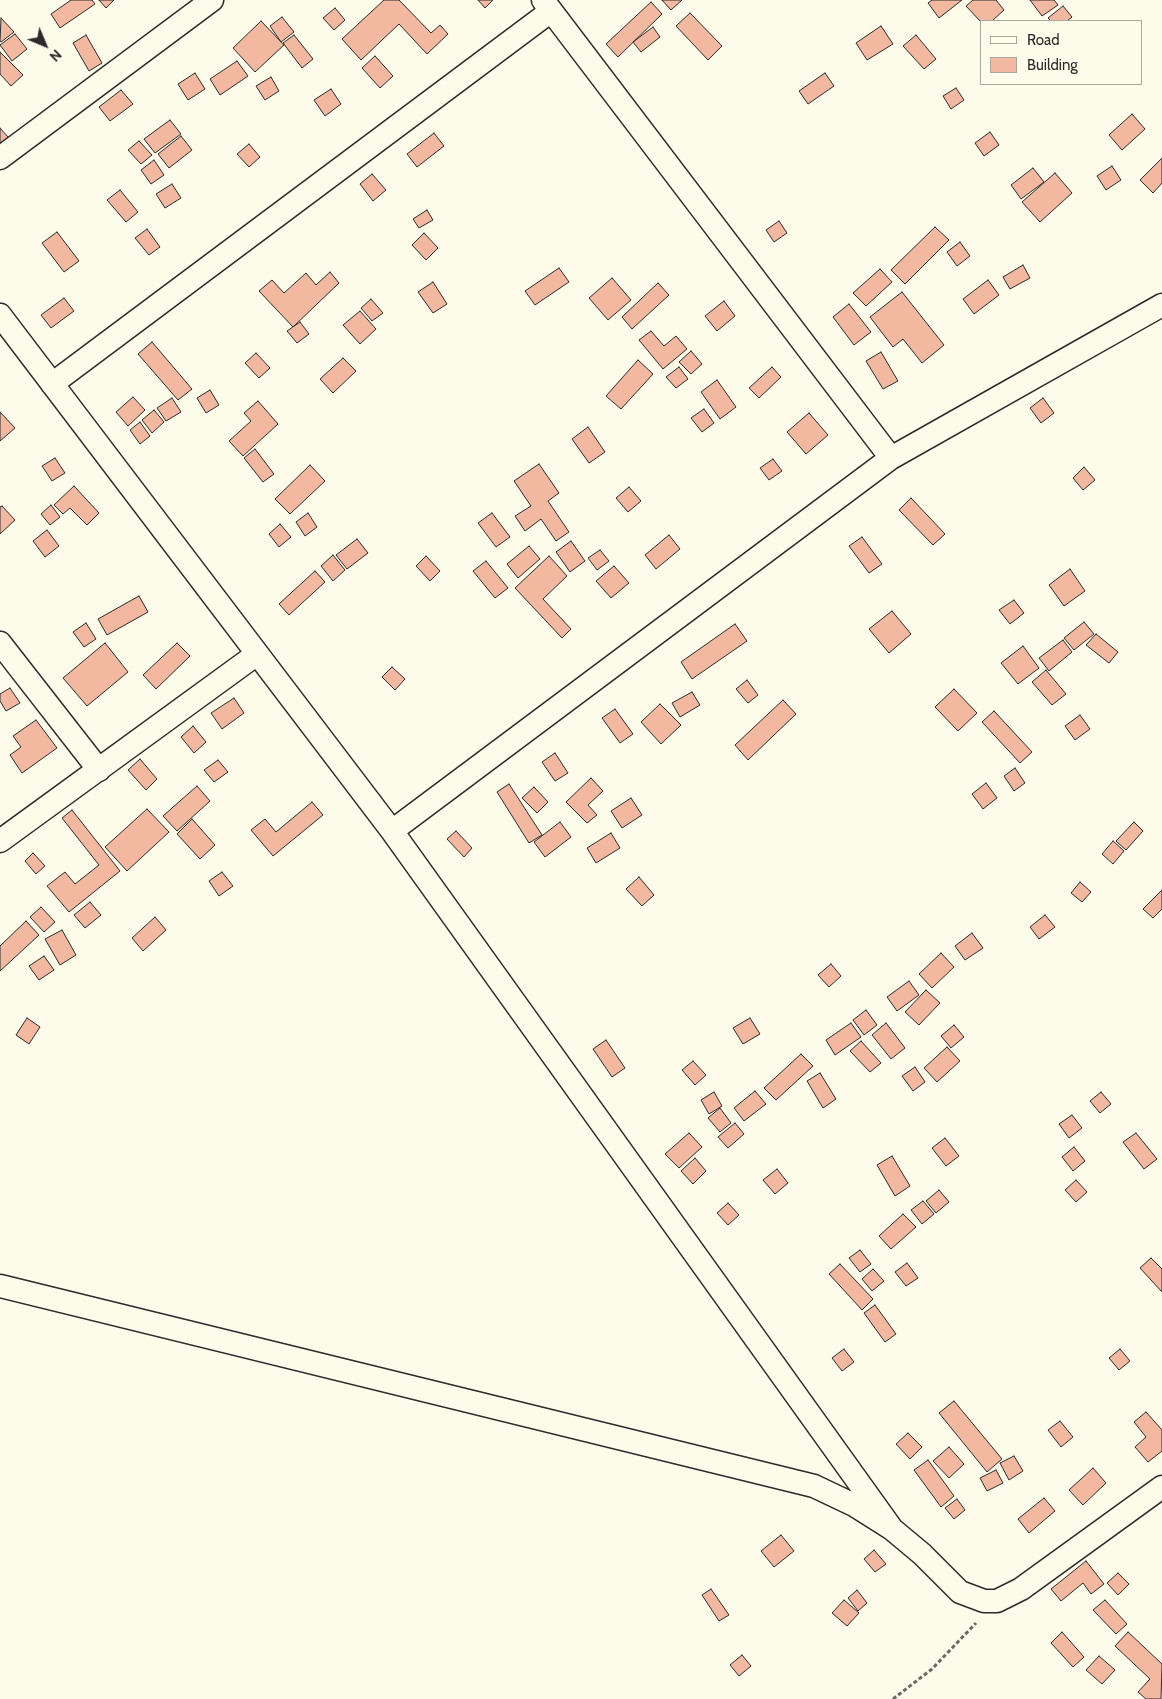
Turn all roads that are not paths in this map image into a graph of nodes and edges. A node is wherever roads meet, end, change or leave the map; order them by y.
1 (212, 0) edge
2 (547, 6) edge
3 (0, 158) edge
4 (1162, 305) edge
5 (0, 316) edge
6 (52, 384) junction
7 (891, 458) junction
8 (0, 643) edge
9 (257, 654) junction
10 (99, 770) junction
11 (392, 831) junction
12 (0, 842) edge
13 (0, 1286) edge
14 (1162, 1487) edge
15 (892, 1529) junction

1 - 3 street
2 - 6 street
2 - 7 street
4 - 7 street
5 - 6 street
6 - 9 street
7 - 11 street
8 - 10 street
9 - 10 street
9 - 11 street
10 - 12 street
11 - 15 street
13 - 15 street
14 - 15 street

